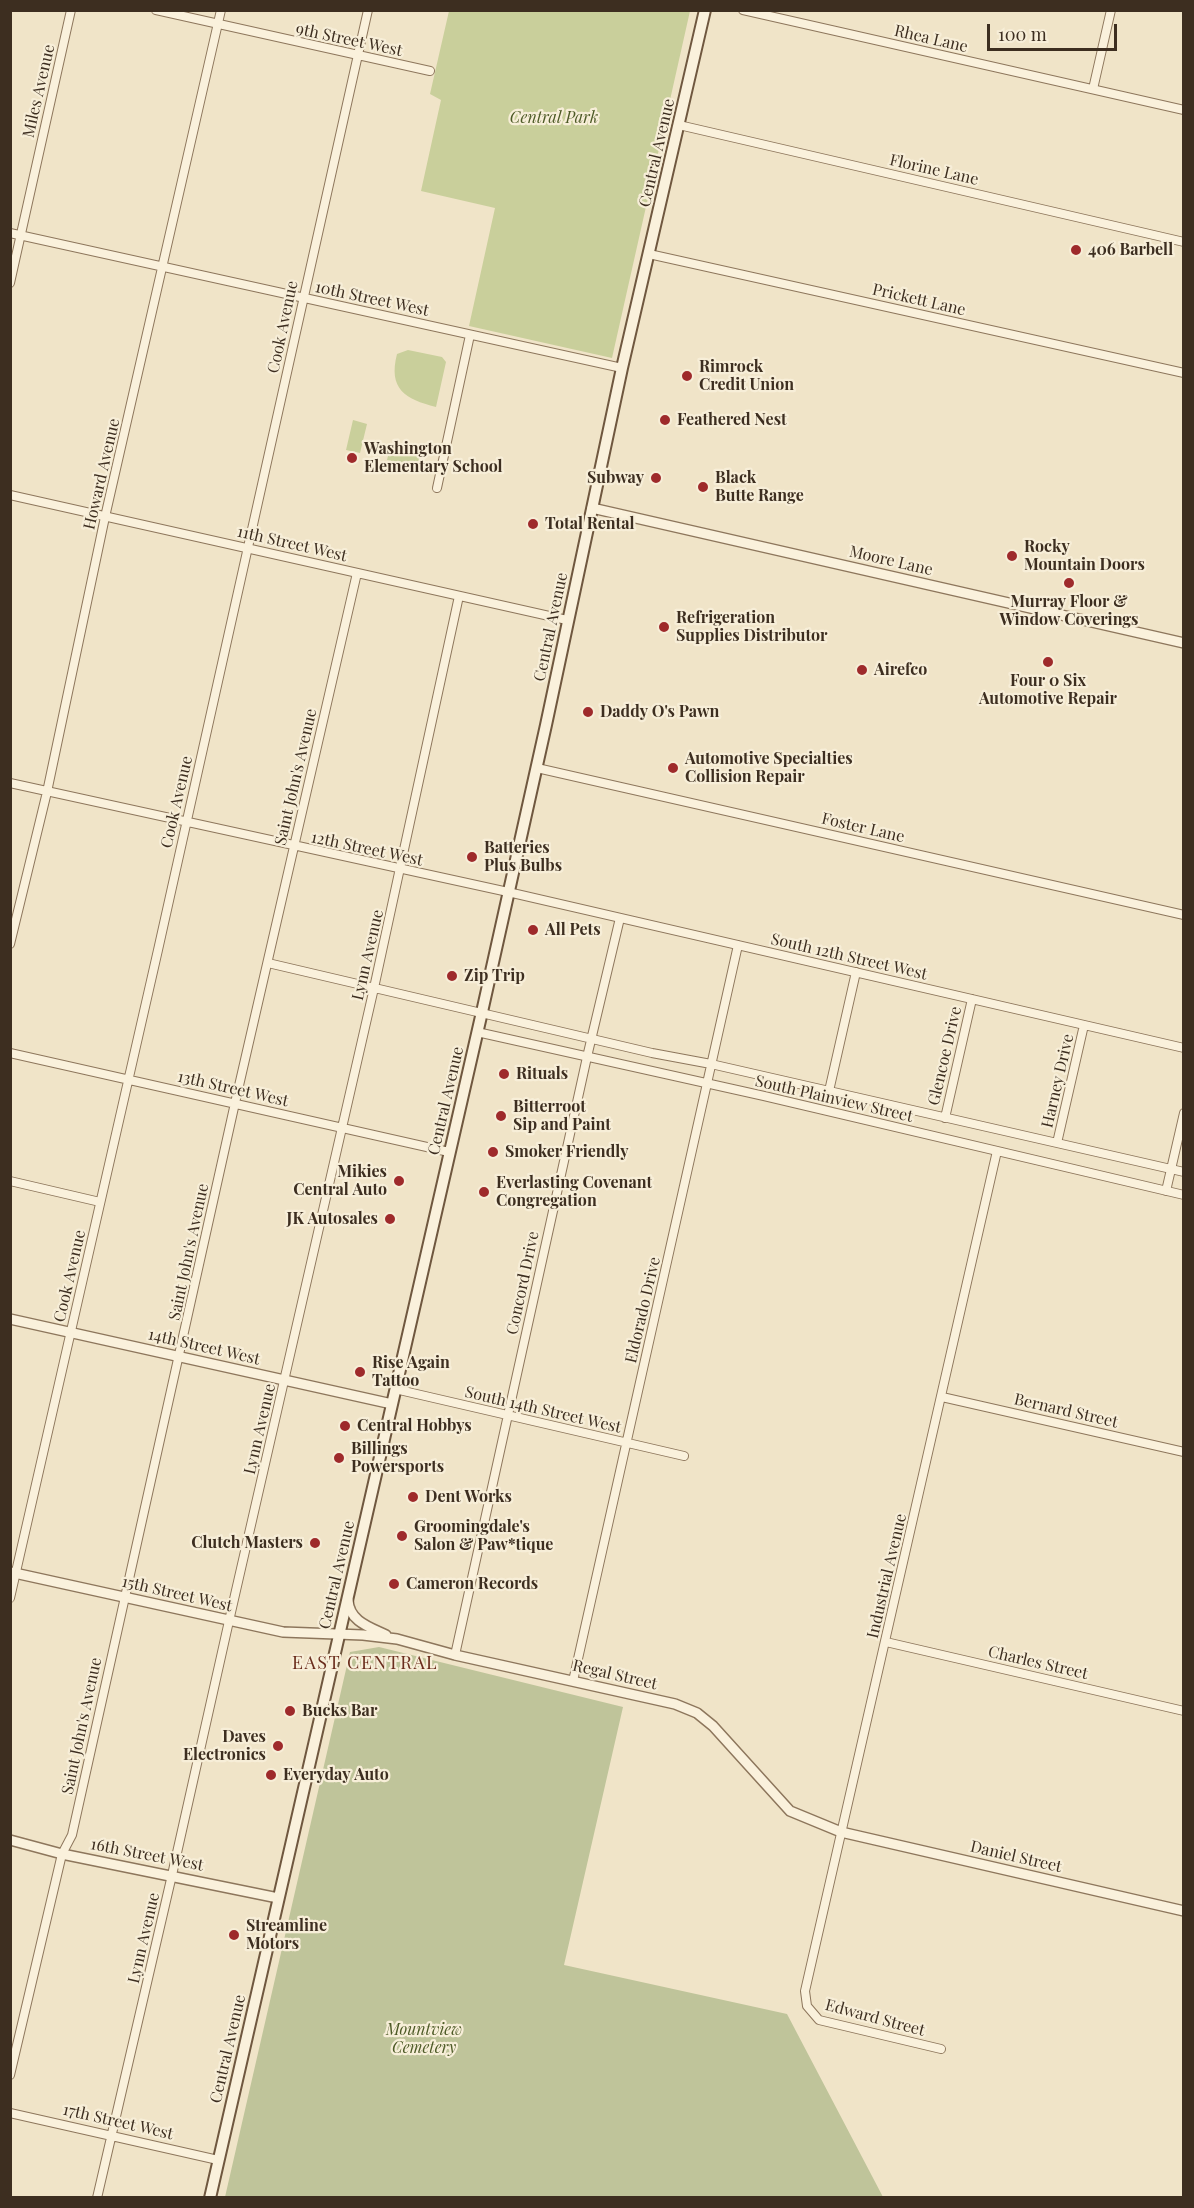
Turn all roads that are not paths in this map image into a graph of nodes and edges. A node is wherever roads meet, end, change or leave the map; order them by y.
1 (71, 10) edge
2 (156, 10) edge
3 (221, 10) edge
4 (368, 10) edge
5 (705, 10) edge
6 (743, 10) edge
7 (1111, 10) edge
8 (218, 25) junction
9 (357, 56) junction
10 (430, 71) dead end
11 (1093, 89) junction
12 (1184, 110) edge
13 (679, 125) junction
14 (10, 233) edge
15 (21, 236) junction
16 (1184, 242) edge
17 (650, 254) junction
18 (164, 267) junction
19 (10, 283) edge
20 (303, 298) junction
21 (470, 335) junction
22 (622, 368) junction
23 (1184, 373) edge
24 (436, 488) dead end
25 (10, 495) edge
26 (592, 508) junction
27 (105, 517) junction
28 (248, 548) junction
29 (357, 573) junction
30 (459, 596) junction
31 (567, 620) junction
32 (1184, 643) edge
33 (537, 768) junction
34 (10, 783) edge
35 (47, 792) junction
36 (186, 823) junction
37 (294, 846) junction
38 (400, 869) junction
39 (508, 892) junction
40 (1184, 915) edge
41 (620, 918) junction
42 (10, 944) edge
43 (738, 945) junction
44 (268, 963) junction
45 (856, 972) junction
46 (374, 988) junction
47 (972, 999) junction
48 (482, 1012) junction
49 (1084, 1025) junction
50 (477, 1032) junction
51 (592, 1037) junction
52 (1184, 1048) edge
53 (10, 1053) edge
54 (587, 1057) junction
55 (711, 1064) junction
56 (128, 1080) junction
57 (707, 1083) junction
58 (829, 1091) junction
59 (235, 1103) junction
60 (1184, 1113) edge
61 (945, 1118) junction
62 (343, 1127) junction
63 (1057, 1143) junction
64 (997, 1151) junction
65 (449, 1152) junction
66 (1171, 1169) junction
67 (1184, 1172) edge
68 (10, 1181) edge
69 (1166, 1191) junction
70 (1184, 1195) edge
71 (100, 1202) junction
72 (10, 1319) edge
73 (71, 1333) junction
74 (180, 1357) junction
75 (285, 1381) junction
76 (395, 1389) junction
77 (942, 1397) junction
78 (392, 1404) junction
79 (508, 1415) junction
80 (627, 1444) junction
81 (1184, 1452) edge
82 (684, 1456) dead end
83 (13, 1572) edge
84 (349, 1592) junction
85 (124, 1597) junction
86 (10, 1598) edge
87 (229, 1621) junction
88 (339, 1635) junction
89 (396, 1639) junction
90 (886, 1642) junction
91 (455, 1655) junction
92 (573, 1681) junction
93 (1184, 1711) edge
94 (841, 1832) junction
95 (10, 1840) edge
96 (62, 1854) junction
97 (172, 1875) junction
98 (278, 1898) junction
99 (1184, 1911) edge
100 (807, 2006) joint
101 (941, 2049) dead end
102 (10, 2075) edge
103 (10, 2113) edge
104 (112, 2135) junction
105 (218, 2160) junction
106 (97, 2198) edge
107 (210, 2198) edge

1 - 15 street, Miles Avenue
2 - 8 street, 9th Street West
3 - 8 street, Howard Avenue
4 - 9 street, Cook Avenue
5 - 13 main road, Central Avenue
6 - 11 street, Rhea Lane
7 - 11 street
8 - 9 street, 9th Street West
8 - 18 street, Howard Avenue
9 - 10 street, 9th Street West
9 - 20 street, Cook Avenue
11 - 12 street, Rhea Lane
13 - 16 street, Florine Lane
13 - 17 main road, Central Avenue
14 - 15 street, 10th Street West
15 - 18 street, 10th Street West
15 - 19 street, Miles Avenue
17 - 22 main road, Central Avenue
17 - 23 street, Prickett Lane
18 - 20 street, 10th Street West
18 - 27 street, Howard Avenue
20 - 21 street, 10th Street West
20 - 28 street, Cook Avenue
21 - 22 street, 10th Street West
21 - 24 street
22 - 26 main road, Central Avenue
25 - 27 street, 11th Street West
26 - 31 main road, Central Avenue
26 - 32 street, Moore Lane
27 - 28 street, 11th Street West
27 - 35 street, Howard Avenue
28 - 29 street, 11th Street West
28 - 36 street, Cook Avenue
29 - 30 street, 11th Street West
29 - 37 street, Saint John's Avenue
30 - 31 street, 11th Street West
30 - 38 street, Lynn Avenue
31 - 33 main road, Central Avenue
33 - 39 main road, Central Avenue
33 - 40 street, Foster Lane
34 - 35 street, 12th Street West
35 - 36 street, 12th Street West
35 - 42 street, Howard Avenue
36 - 37 street, 12th Street West
36 - 56 street, Cook Avenue
37 - 38 street, 12th Street West
37 - 44 street, Saint John's Avenue
38 - 39 street, 12th Street West
38 - 46 street, Lynn Avenue
39 - 41 street, South 12th Street West
39 - 48 main road, Central Avenue
41 - 43 street, South 12th Street West
41 - 51 street, Concord Drive
43 - 45 street, South 12th Street West
43 - 55 street, Eldorado Drive
44 - 46 street, South Plainview Street
44 - 59 street, Saint John's Avenue
45 - 47 street, South 12th Street West
45 - 58 street
46 - 48 street, South Plainview Street
46 - 62 street, Lynn Avenue
47 - 49 street, South 12th Street West
47 - 61 street, Glencoe Drive
48 - 50 main road, Central Avenue
48 - 51 street, South Plainview Street
49 - 52 street, South 12th Street West
49 - 63 street, Harney Drive
50 - 54 street, South Plainview Street
50 - 65 main road, Central Avenue
51 - 54 street, Concord Drive
51 - 55 street, South Plainview Street
53 - 56 street, 13th Street West
54 - 57 street, South Plainview Street
54 - 79 street, Concord Drive
55 - 57 street, Eldorado Drive
55 - 58 street, South Plainview Street
56 - 59 street, 13th Street West
56 - 71 street, Cook Avenue
57 - 64 street, South Plainview Street
57 - 80 street, Eldorado Drive
58 - 61 street, South Plainview Street
59 - 62 street, 13th Street West
59 - 74 street, Saint John's Avenue
60 - 66 street
61 - 63 street, South Plainview Street
62 - 65 street, 13th Street West
62 - 75 street, Lynn Avenue
63 - 66 street, South Plainview Street
64 - 69 street, South Plainview Street
64 - 77 street, Industrial Avenue
65 - 76 main road, Central Avenue
66 - 67 street, South Plainview Street
66 - 69 street
68 - 71 street
69 - 70 street, South Plainview Street
71 - 73 street, Cook Avenue
72 - 73 street, 14th Street West
73 - 74 street, 14th Street West
73 - 83 street, Cook Avenue
74 - 75 street, 14th Street West
74 - 85 street, Saint John's Avenue
75 - 78 street, 14th Street West
75 - 87 street, Lynn Avenue
76 - 78 main road, Central Avenue
76 - 79 street, South 14th Street West
77 - 81 street, Bernard Street
77 - 90 street, Industrial Avenue
78 - 84 main road, Central Avenue
79 - 80 street, South 14th Street West
79 - 91 street, Concord Drive
80 - 82 street, South 14th Street West
80 - 92 street, Eldorado Drive
83 - 85 street, 15th Street West
83 - 86 street, Cook Avenue
84 - 88 main road, Central Avenue
84 - 89 street
85 - 87 street, 15th Street West
85 - 96 street, Saint John's Avenue
87 - 88 street, 15th Street West
87 - 97 street, Lynn Avenue
88 - 89 street, Regal Street
88 - 98 main road, Central Avenue
89 - 91 street, Regal Street
90 - 93 street, Charles Street
90 - 94 street, Industrial Avenue
91 - 92 street, Regal Street
92 - 94 street, Regal Street
94 - 99 street, Daniel Street
94 - 100 street, Industrial Avenue
95 - 96 street, 16th Street West
96 - 97 street, 16th Street West
96 - 102 street, Saint John's Avenue
97 - 98 street, 16th Street West
97 - 104 street, Lynn Avenue
98 - 105 main road, Central Avenue
100 - 101 street, Edward Street
103 - 104 street, 17th Street West
104 - 105 street, 17th Street West
104 - 106 street, Lynn Avenue
105 - 107 main road, Central Avenue

